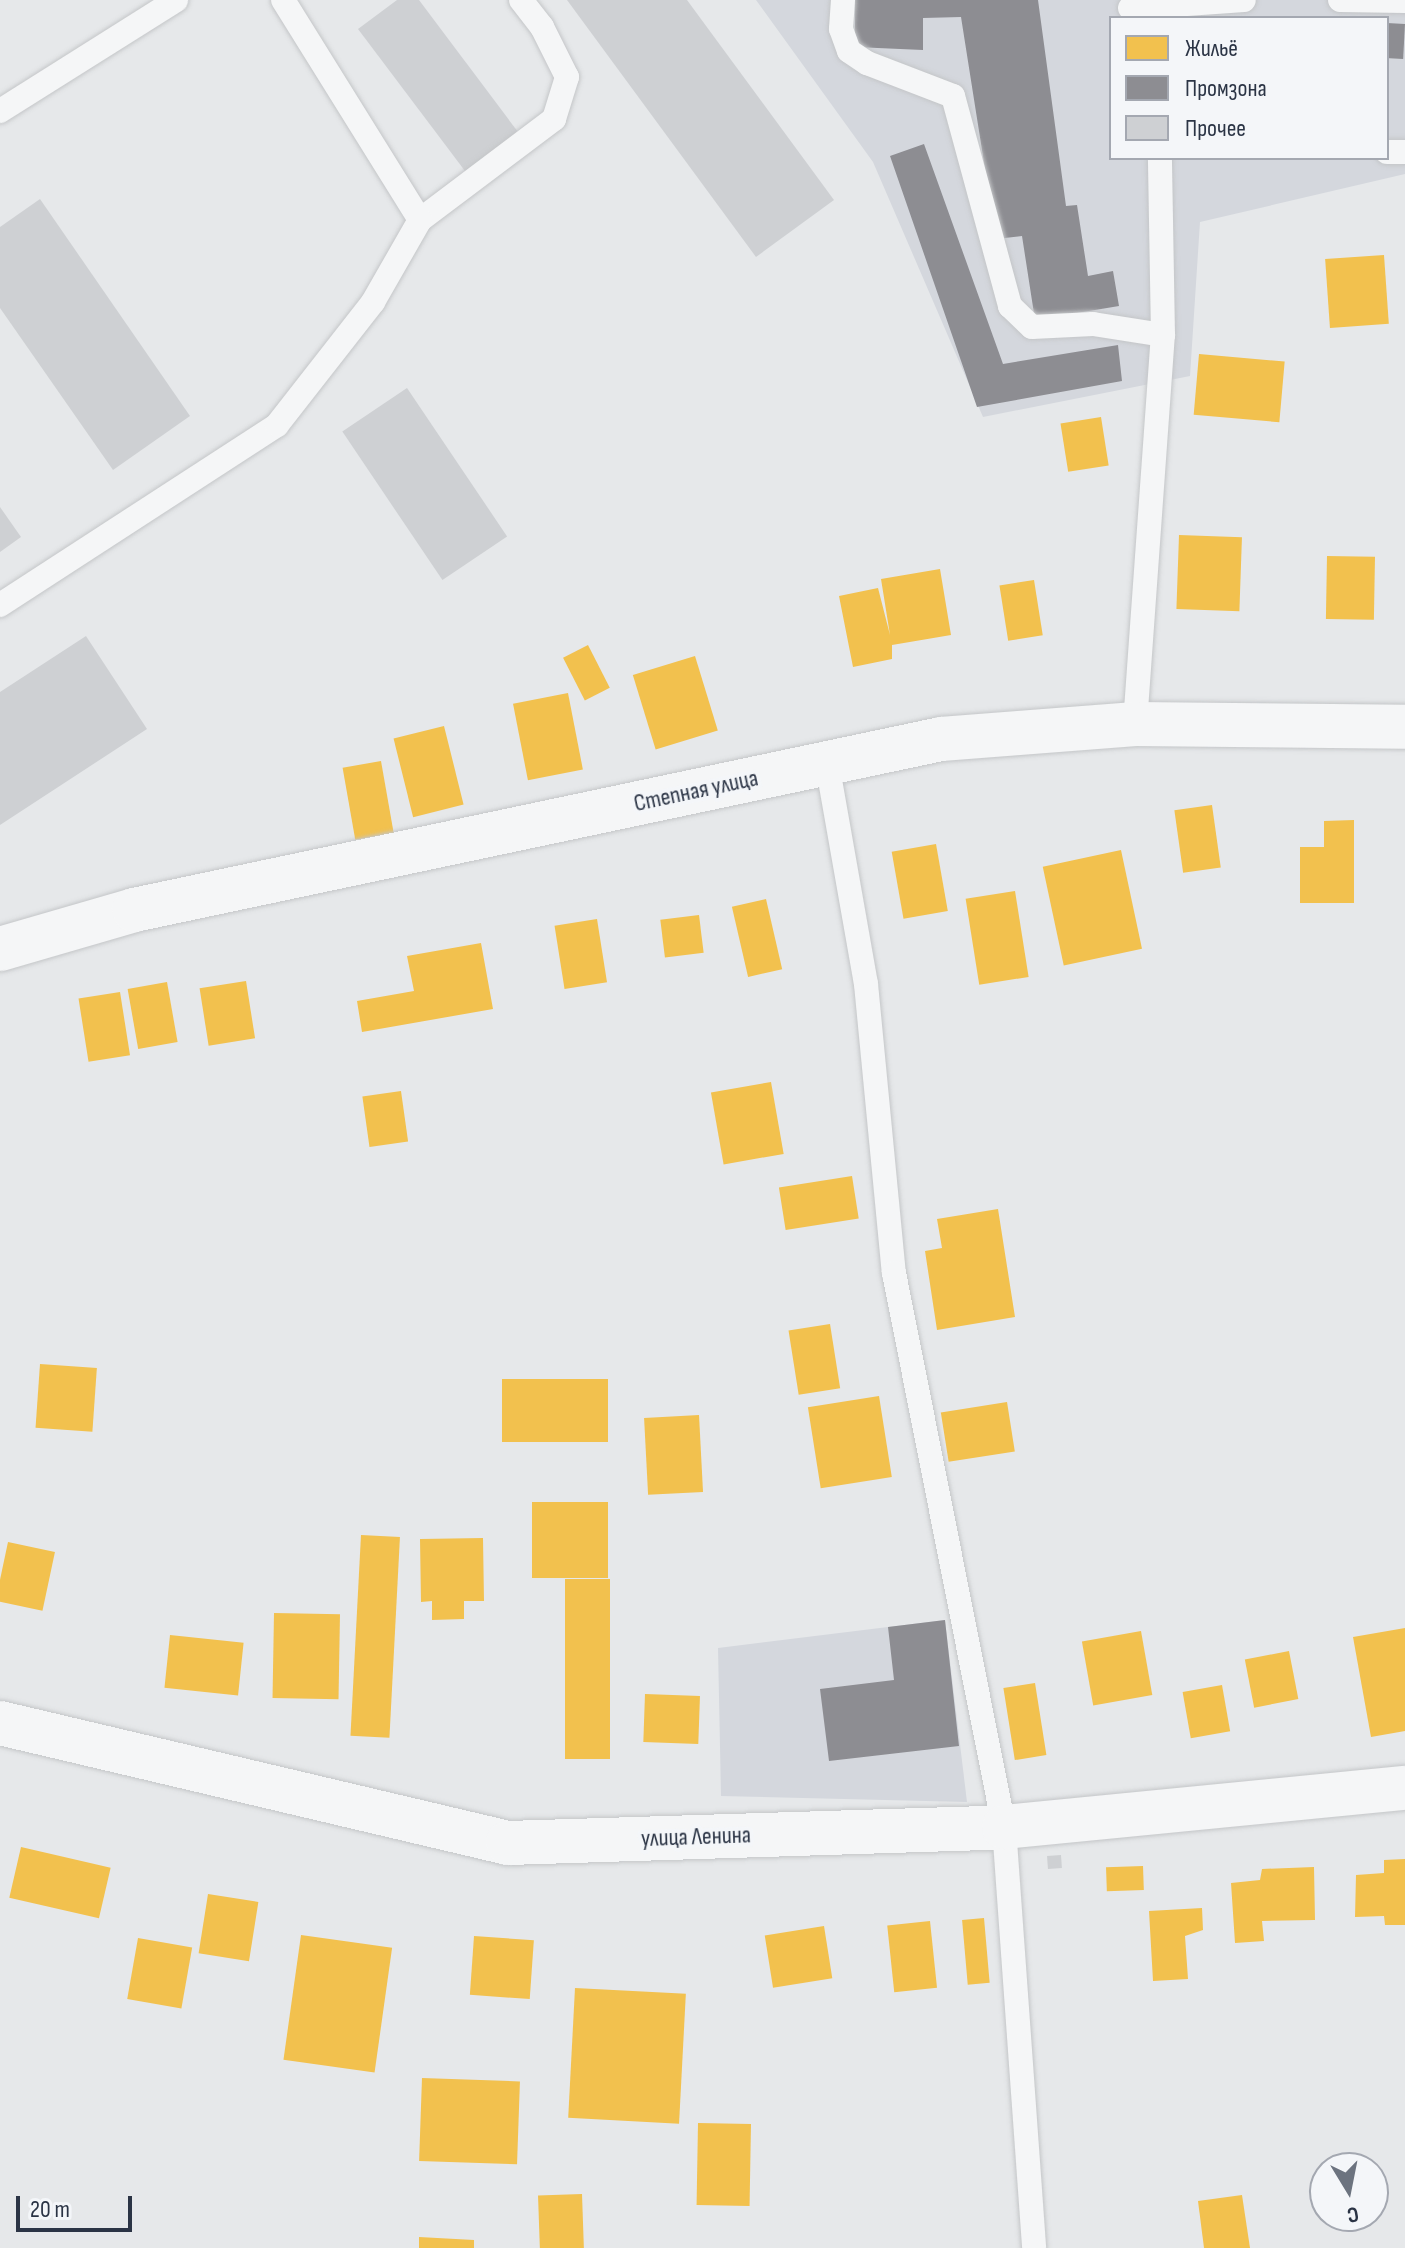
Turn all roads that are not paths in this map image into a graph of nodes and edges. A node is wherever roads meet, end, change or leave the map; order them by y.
1 (176, 0) edge
2 (283, 0) edge
3 (521, 0) edge
4 (843, 0) edge
5 (1244, 0) edge
6 (1340, 0) edge
7 (1405, 1) edge
8 (1126, 9) edge
9 (0, 111) edge
10 (1160, 160) edge
11 (420, 220) junction
12 (1163, 335) junction
13 (0, 605) edge
14 (1135, 724) junction
15 (1405, 727) edge
16 (827, 763) junction
17 (0, 949) edge
18 (0, 1723) edge
19 (1405, 1788) edge
20 (1004, 1827) junction
21 (1034, 2248) edge

1 - 9 lane
2 - 11 lane
3 - 11 lane
4 - 12 lane
5 - 8 lane
6 - 7 lane
10 - 12 lane
11 - 13 lane
12 - 14 lane
14 - 15 street, Степная улица
14 - 16 street, Степная улица
16 - 17 street, Степная улица
16 - 20 lane
18 - 20 street, улица Ленина
19 - 20 street, улица Ленина
20 - 21 lane

